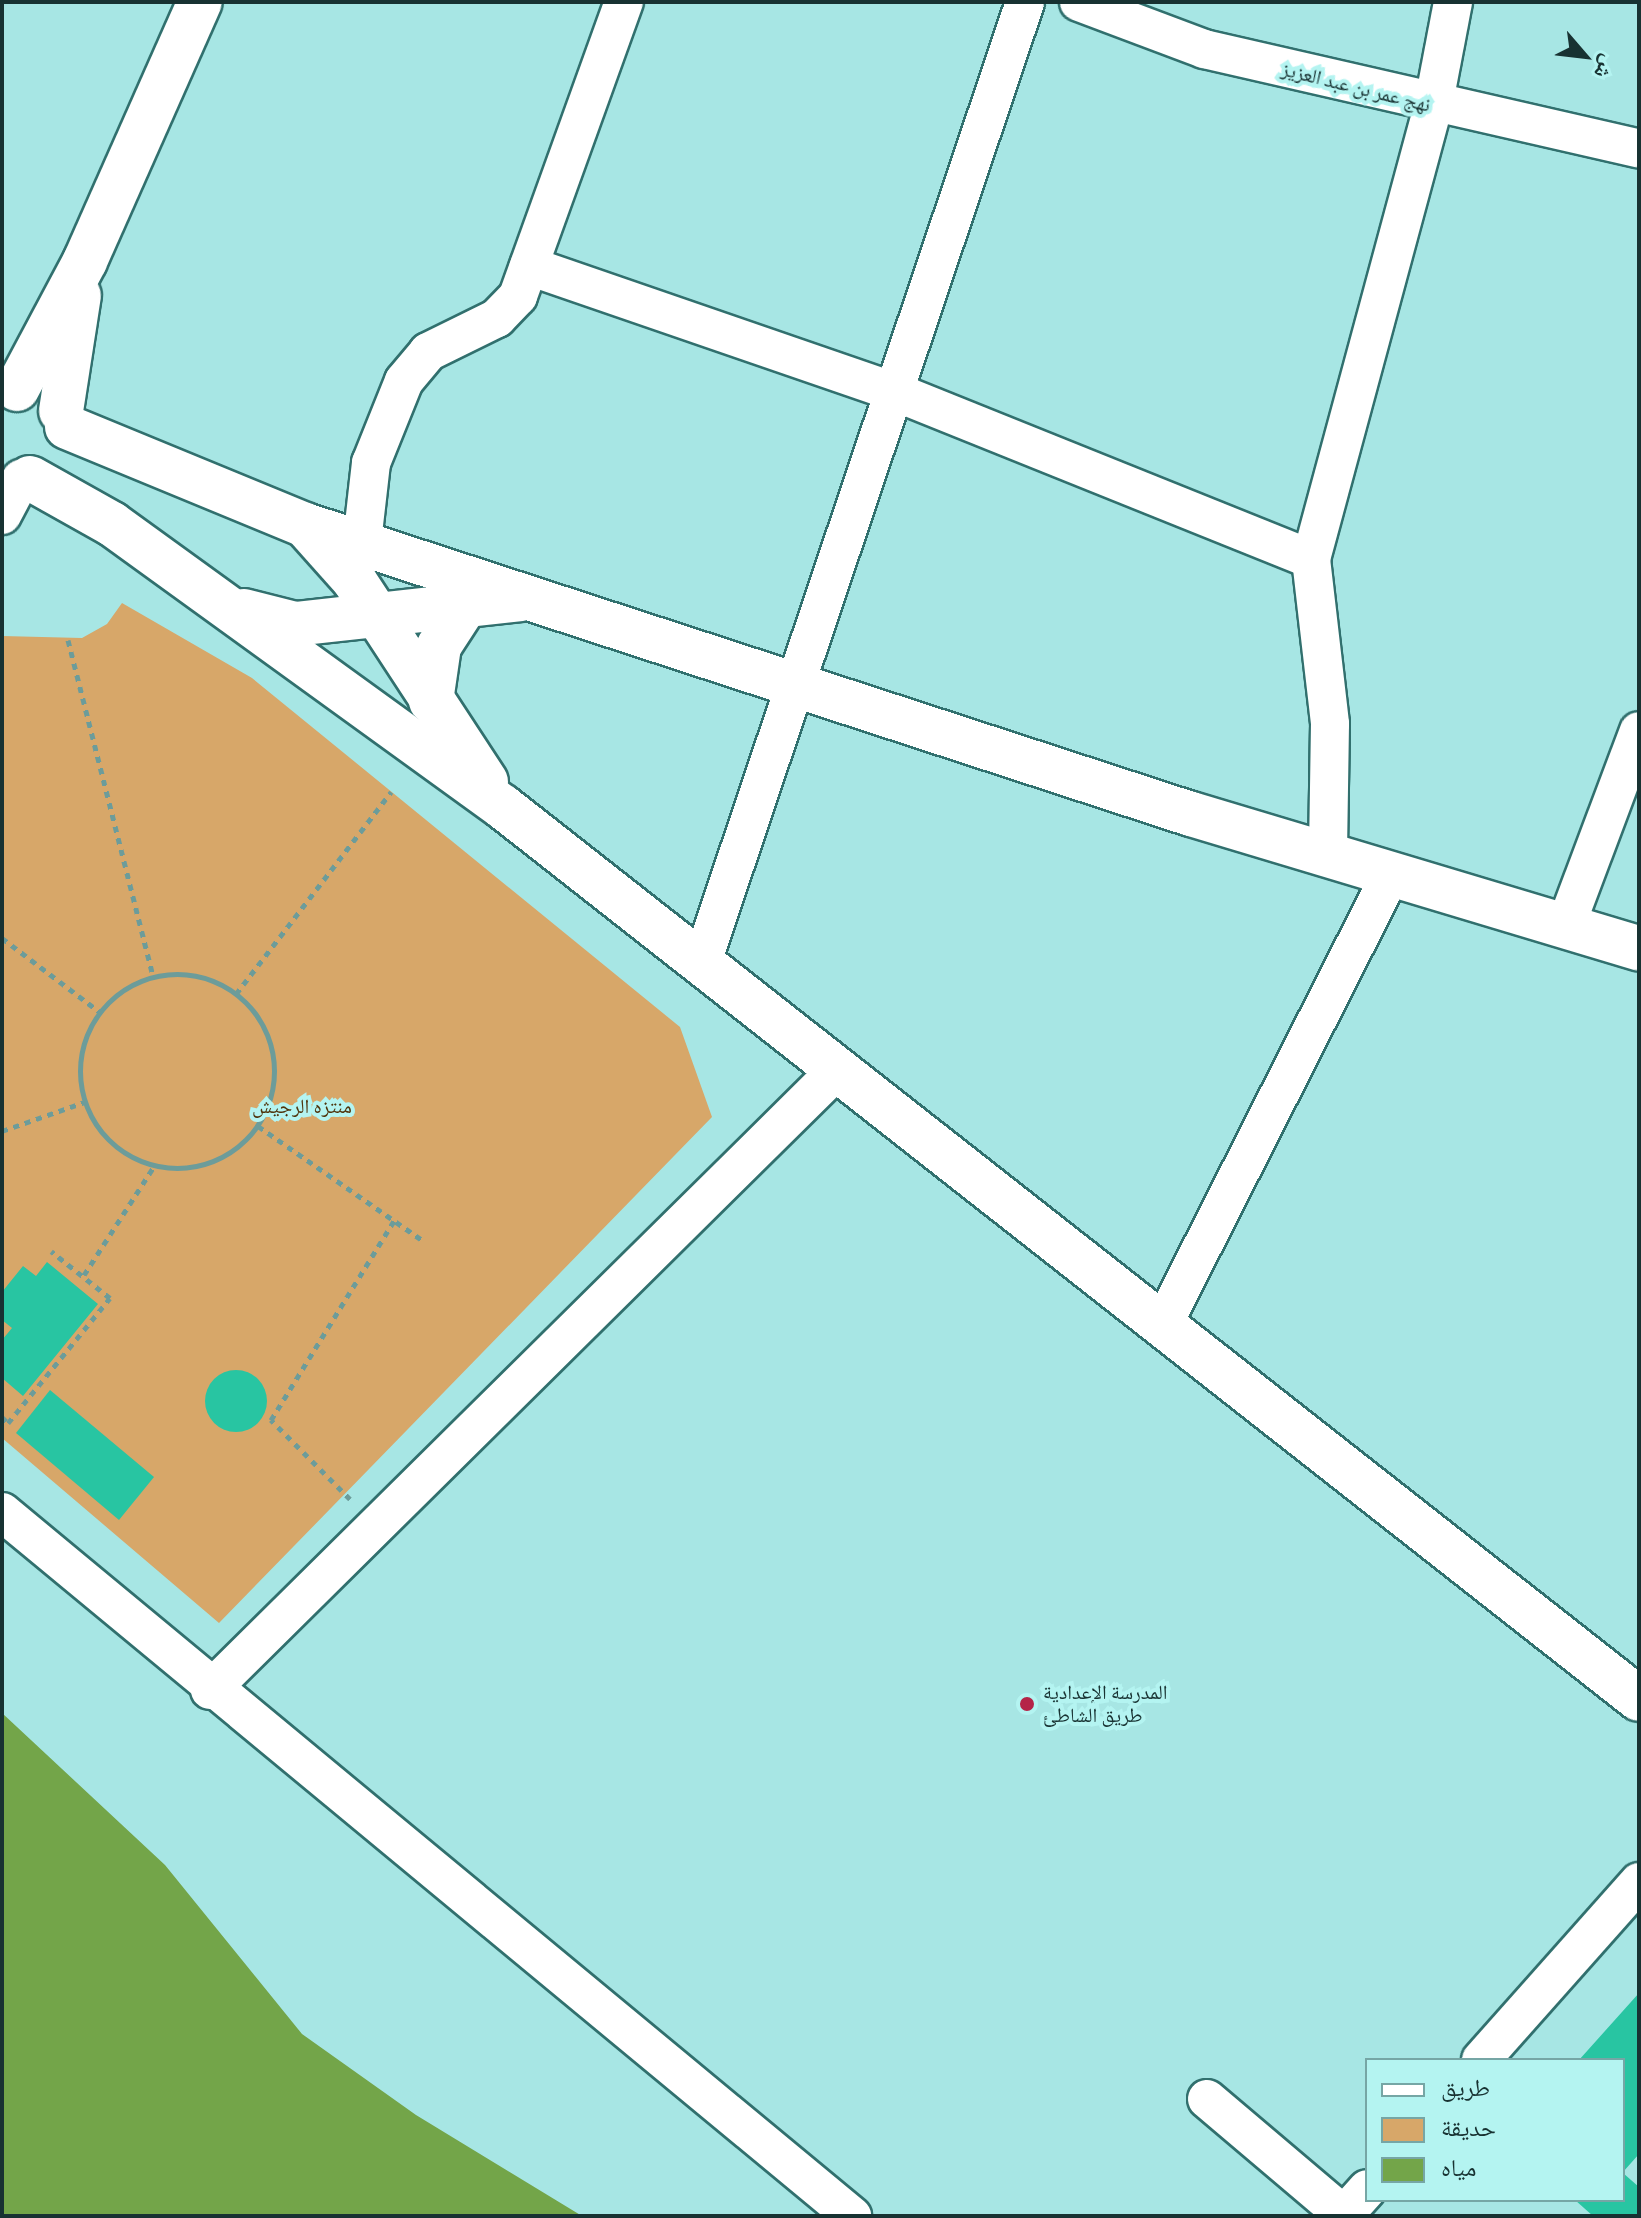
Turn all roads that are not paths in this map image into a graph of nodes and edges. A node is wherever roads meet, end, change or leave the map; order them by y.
1 (200, 2) edge
2 (624, 2) edge
3 (1025, 2) edge
4 (1079, 2) edge
5 (1453, 2) edge
6 (1433, 107) junction
7 (1639, 149) edge
8 (85, 261) junction
9 (529, 266) junction
10 (8, 391) edge
11 (898, 393) junction
12 (64, 419) junction
13 (14, 486) edge
14 (305, 525) junction
15 (362, 542) junction
16 (1311, 559) junction
17 (527, 598) junction
18 (465, 606) junction
19 (233, 609) junction
20 (374, 613) junction
21 (799, 688) junction
22 (431, 701) junction
23 (1639, 731) edge
24 (503, 807) junction
25 (1328, 856) junction
26 (1392, 872) junction
27 (1566, 925) junction
28 (1639, 948) edge
29 (701, 965) junction
30 (838, 1069) junction
31 (1164, 1322) junction
32 (2, 1512) edge
33 (210, 1690) junction
34 (1639, 1699) edge
35 (1639, 1882) edge
36 (1483, 2058) edge
37 (1207, 2099) dead end
38 (1365, 2191) edge
39 (852, 2216) edge
40 (1344, 2216) edge

1 - 8 street
2 - 9 street
3 - 11 street
4 - 6 street, نهج عمر بن عبد العزيز
5 - 6 street
6 - 7 street, نهج عمر بن عبد العزيز
6 - 16 street
8 - 10 street
8 - 12 street
9 - 11 street
9 - 15 street
10 - 12 street
11 - 16 street
11 - 21 street
12 - 13 street
12 - 14 street
13 - 19 street
14 - 15 street
14 - 20 street
15 - 17 street
16 - 25 street
17 - 18 street
17 - 21 street
18 - 20 street
18 - 22 street
19 - 20 street
19 - 24 street
20 - 22 street
21 - 25 street
21 - 29 street
22 - 24 street
23 - 27 street
24 - 29 street
25 - 26 street
26 - 27 street
26 - 31 street
27 - 28 street
29 - 30 street
30 - 31 street
30 - 33 street
31 - 34 street
32 - 33 street
33 - 39 street
35 - 36 street
37 - 40 street
38 - 40 street

